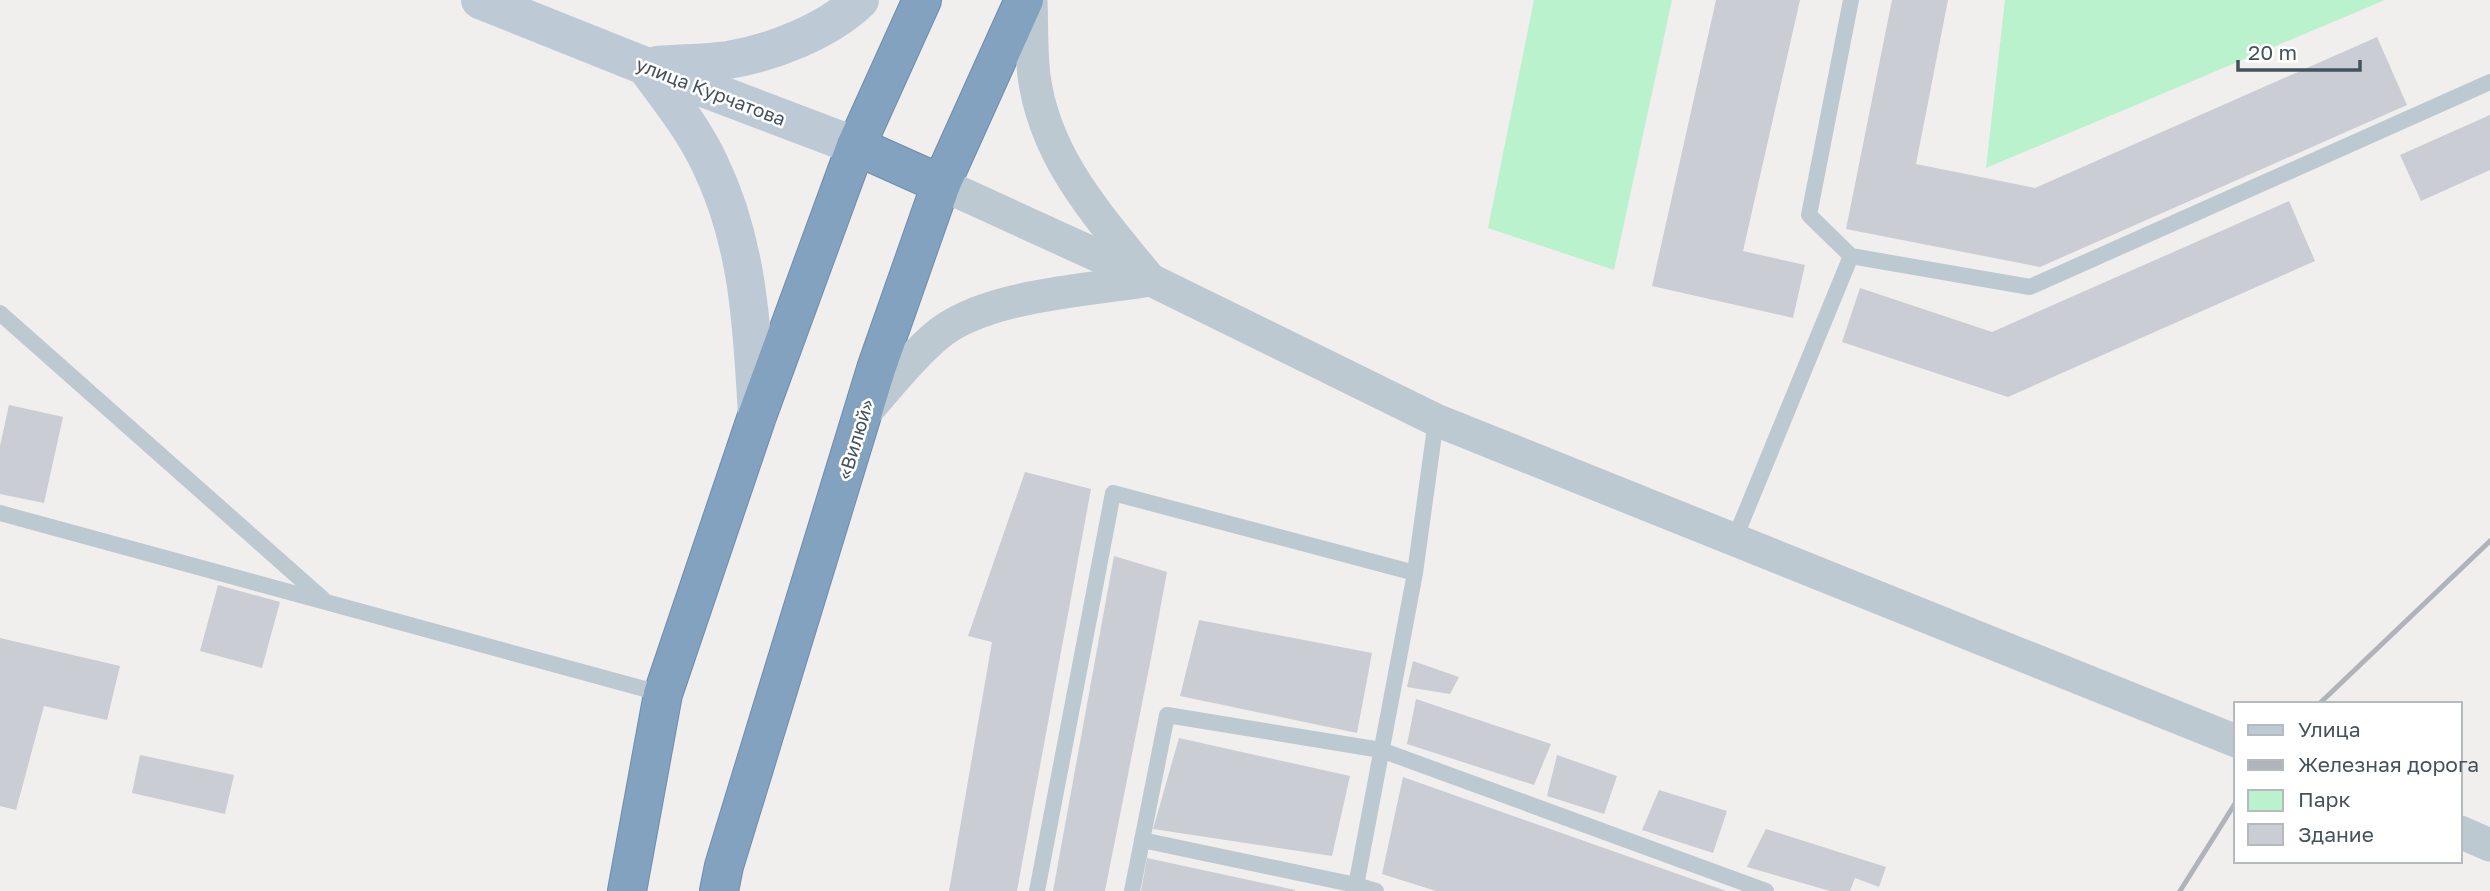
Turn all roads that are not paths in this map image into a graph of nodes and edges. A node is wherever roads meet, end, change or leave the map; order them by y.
1 (480, 0) edge
2 (860, 0) edge
3 (922, 0) edge
4 (1024, 0) edge
5 (1031, 0) edge
6 (1851, 0) edge
7 (645, 66) junction
8 (2490, 82) edge
9 (856, 146) junction
10 (941, 184) junction
11 (1852, 256) junction
12 (1150, 280) junction
13 (0, 313) edge
14 (757, 416) junction
15 (862, 416) junction
16 (1436, 420) junction
17 (0, 513) edge
18 (1735, 538) junction
19 (1415, 573) junction
20 (326, 602) junction
21 (663, 694) junction
22 (2234, 740) edge
23 (1381, 750) junction
24 (2462, 833) edge
25 (1142, 840) junction
26 (2490, 845) edge
27 (1355, 888) edge
28 (627, 891) edge
29 (719, 891) edge
30 (1037, 891) edge
31 (1132, 891) edge
32 (1376, 891) edge
33 (1766, 891) edge

1 - 7 main road, улица Курчатова
2 - 7 main road
3 - 9 highway
4 - 10 highway, «Вилюй»
5 - 12 street
6 - 11 lane
7 - 9 main road, улица Курчатова
7 - 14 main road
8 - 11 lane
9 - 10 highway, улица Курчатова
9 - 14 highway
10 - 12 street
10 - 15 highway, «Вилюй»
11 - 18 lane
12 - 15 street
12 - 16 street
13 - 20 lane
14 - 21 highway
15 - 29 highway, «Вилюй»
16 - 18 street
16 - 19 lane
17 - 20 lane
18 - 22 street
19 - 23 lane
19 - 30 lane
20 - 21 lane
21 - 28 highway
23 - 25 lane
23 - 27 lane
23 - 33 lane
24 - 26 street
25 - 27 lane
25 - 31 lane
27 - 32 lane

